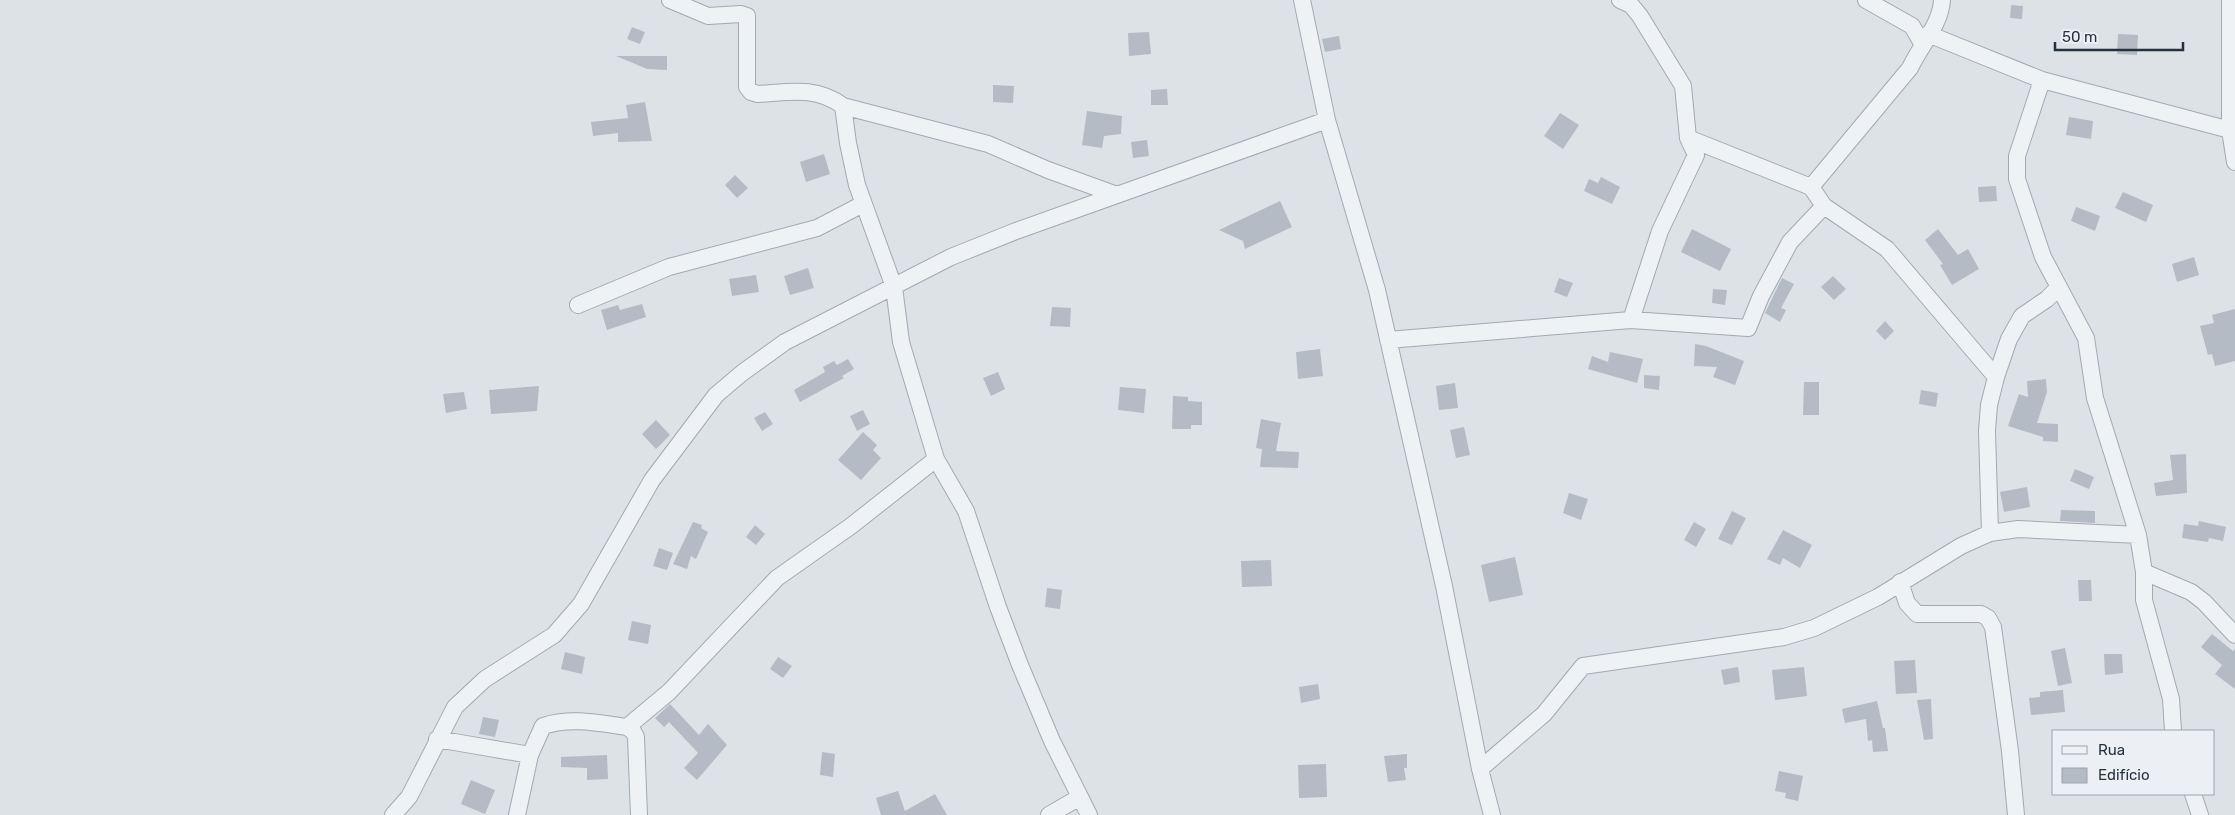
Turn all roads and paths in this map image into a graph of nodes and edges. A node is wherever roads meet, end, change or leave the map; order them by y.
1 (670, 0) edge
2 (1302, 0) edge
3 (1620, 0) edge
4 (1866, 0) edge
5 (1942, 0) edge
6 (2230, 0) edge
7 (1925, 40) junction
8 (2042, 80) junction
9 (844, 106) junction
10 (1327, 120) junction
11 (2230, 130) junction
12 (1688, 138) junction
13 (2235, 162) edge
14 (1812, 187) junction
15 (1117, 195) junction
16 (863, 204) junction
17 (1824, 206) junction
18 (2058, 287) junction
19 (894, 288) junction
20 (578, 305) dead end
21 (1631, 320) junction
22 (1388, 340) junction
23 (1996, 377) junction
24 (936, 459) junction
25 (1990, 533) junction
26 (2138, 535) junction
27 (2144, 572) junction
28 (1900, 582) junction
29 (1878, 597) junction
30 (1907, 604) junction
31 (2235, 635) edge
32 (627, 727) junction
33 (2173, 730) edge
34 (437, 739) junction
35 (530, 754) junction
36 (1480, 769) junction
37 (2193, 795) edge
38 (1080, 797) junction
39 (393, 815) edge
40 (517, 815) edge
41 (639, 815) edge
42 (1049, 815) edge
43 (1089, 815) edge
44 (1492, 815) edge
45 (2016, 815) edge
46 (2200, 815) edge

1 - 9 street
2 - 10 street
3 - 12 street
4 - 7 street
5 - 7 street
6 - 11 street
7 - 8 street
7 - 14 street
8 - 11 street
8 - 18 street
9 - 15 street
9 - 16 street
10 - 15 street
10 - 22 street
11 - 13 street
12 - 14 street
12 - 21 street
14 - 17 street
15 - 19 street
16 - 19 street
16 - 20 street
17 - 21 street
17 - 23 street
18 - 23 street
18 - 26 street
19 - 24 street
19 - 34 street
21 - 22 street
22 - 36 street
23 - 25 street
24 - 32 street
24 - 38 street
25 - 26 street
25 - 28 street
26 - 27 street
27 - 31 street
27 - 33 street
28 - 29 street
28 - 30 street
29 - 30 street
29 - 36 street
30 - 45 street
32 - 35 street
32 - 41 street
34 - 35 street
34 - 39 street
35 - 40 street
36 - 44 street
37 - 46 street
38 - 42 street
38 - 43 street

